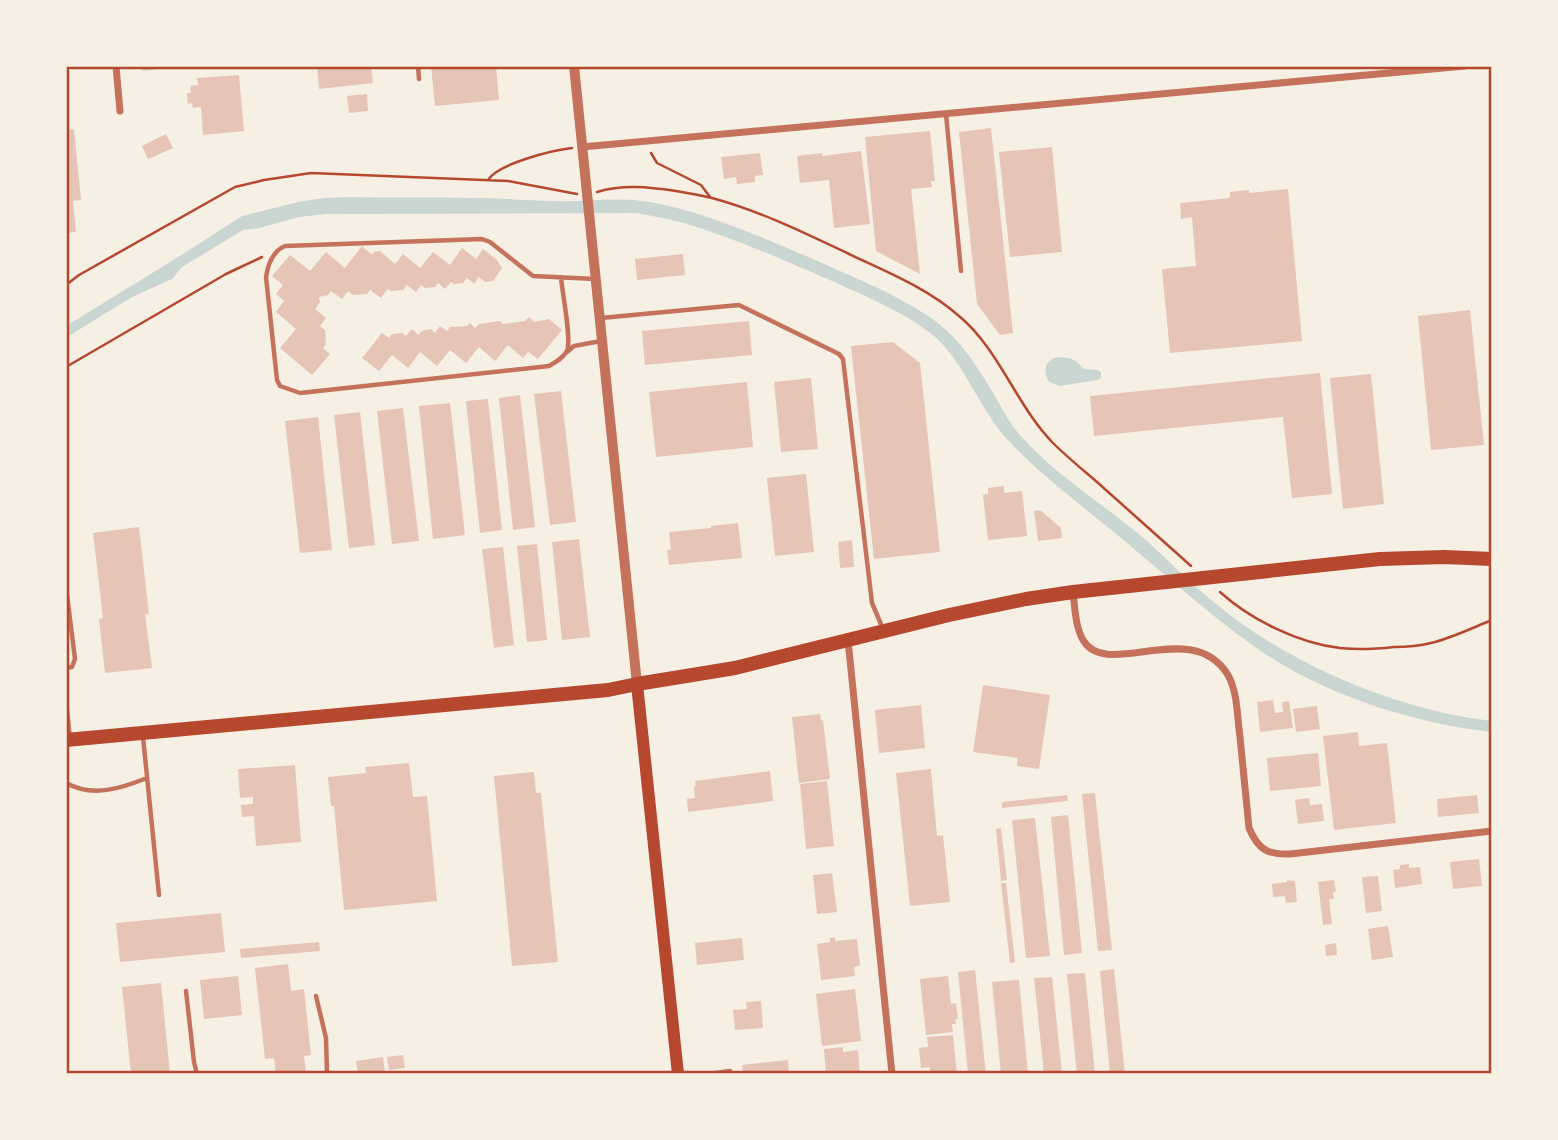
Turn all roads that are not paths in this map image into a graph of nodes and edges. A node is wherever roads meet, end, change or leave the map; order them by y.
1 (116, 66) edge
2 (418, 66) edge
3 (574, 66) edge
4 (1465, 66) edge
5 (419, 79) dead end
6 (120, 111) dead end
7 (946, 114) junction
8 (582, 147) junction
9 (961, 271) dead end
10 (561, 277) junction
11 (596, 279) junction
12 (600, 318) junction
13 (568, 341) junction
14 (602, 341) junction
15 (575, 346) junction
16 (566, 352) junction
17 (1492, 559) edge
18 (66, 587) edge
19 (1073, 592) junction
20 (884, 631) junction
21 (848, 640) junction
22 (69, 667) edge
23 (637, 684) junction
24 (66, 700) edge
25 (143, 733) junction
26 (68, 740) edge
27 (147, 778) junction
28 (66, 783) edge
29 (1492, 831) edge
30 (159, 895) dead end
31 (186, 991) dead end
32 (316, 996) dead end
33 (197, 1073) edge
34 (327, 1073) edge
35 (678, 1073) edge
36 (708, 1073) edge
37 (730, 1073) edge
38 (892, 1073) edge

1 - 6 street
2 - 5 lane
3 - 8 street
4 - 7 street
7 - 8 street
7 - 9 lane
8 - 11 street
10 - 11 lane
10 - 13 lane
10 - 16 lane
11 - 12 street
12 - 14 street
12 - 20 lane
13 - 15 lane
13 - 16 lane
14 - 15 lane
14 - 23 street
15 - 16 lane
17 - 19 main road
18 - 22 lane
19 - 20 main road
19 - 29 street
20 - 21 main road
21 - 23 main road
21 - 38 street
23 - 25 main road
23 - 35 main road
24 - 26 lane
25 - 26 main road
25 - 27 lane
27 - 28 lane
27 - 30 lane
31 - 33 lane
32 - 34 lane
36 - 37 lane

